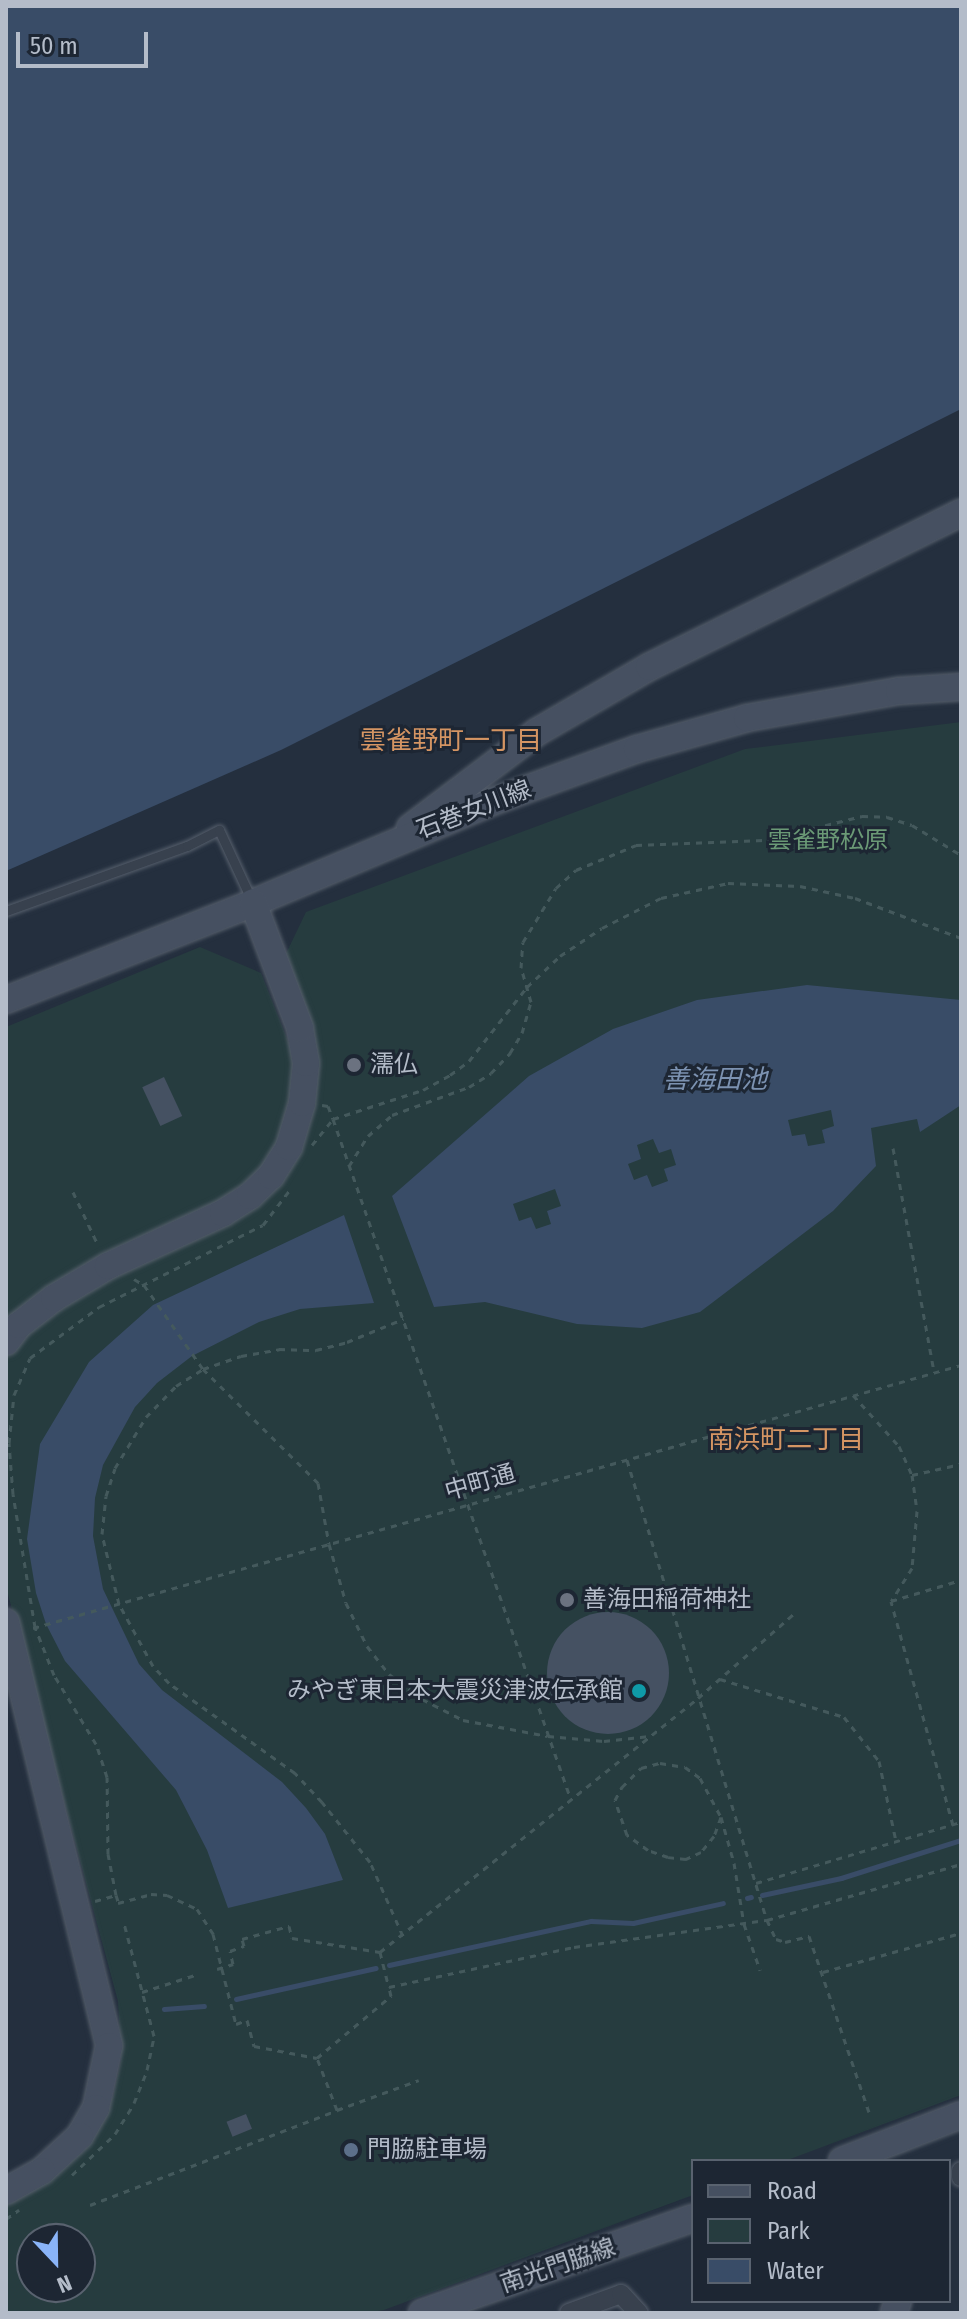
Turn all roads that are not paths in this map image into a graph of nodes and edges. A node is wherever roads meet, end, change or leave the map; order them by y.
1 (961, 513) edge
2 (961, 687) edge
3 (395, 841) junction
4 (253, 903) junction
5 (6, 911) edge
6 (6, 1000) edge
7 (6, 1342) edge
8 (8, 1628) edge
9 (961, 2115) edge
10 (871, 2156) edge
11 (961, 2171) edge
12 (961, 2177) edge
13 (6, 2191) edge
14 (691, 2219) edge
15 (422, 2313) edge
16 (569, 2313) edge
17 (639, 2313) edge

1 - 3 street
2 - 3 street, 石巻女川線
3 - 4 street, 石巻女川線
4 - 5 lane
4 - 6 street, 石巻女川線
4 - 7 street
8 - 13 street
9 - 10 street
11 - 12 street
14 - 15 street, 南光門脇線
16 - 17 street

